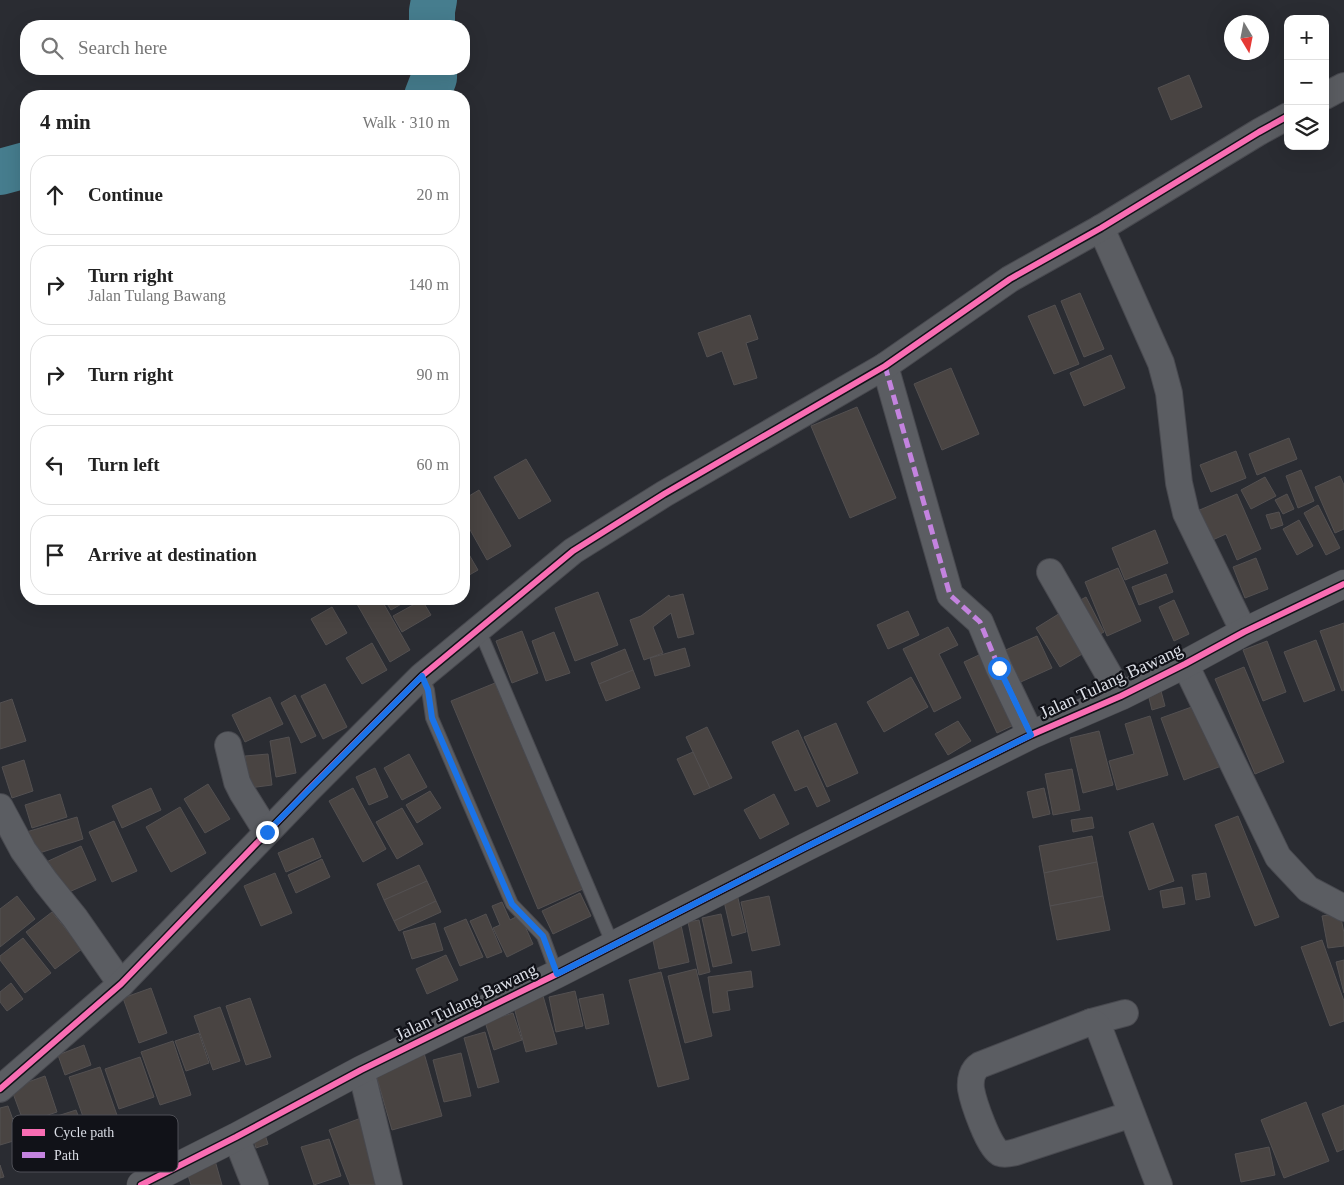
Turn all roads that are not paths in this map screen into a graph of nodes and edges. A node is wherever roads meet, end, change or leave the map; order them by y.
1 (1344, 86) edge
2 (1329, 94) edge
3 (1284, 118) edge
4 (1101, 228) junction
5 (885, 366) junction
6 (1050, 572) dead end
7 (1344, 584) edge
8 (479, 630) junction
9 (1244, 632) junction
10 (1185, 664) junction
11 (422, 676) junction
12 (1121, 696) junction
13 (1031, 735) junction
14 (228, 746) dead end
15 (0, 808) edge
16 (267, 832) junction
17 (1344, 908) edge
18 (613, 945) junction
19 (557, 974) junction
20 (121, 984) junction
21 (1125, 1012) dead end
22 (1091, 1022) junction
23 (360, 1070) junction
24 (0, 1089) edge
25 (1132, 1114) junction
26 (236, 1137) junction
27 (178, 1166) edge
28 (167, 1172) edge
29 (141, 1185) edge
30 (255, 1185) edge
31 (389, 1185) edge
32 (1159, 1185) edge

1 - 2 street
3 - 4 street
4 - 5 street
4 - 9 street
5 - 8 street
5 - 13 street
6 - 12 street
7 - 9 street, Jalan Tulang Bawang
8 - 11 street
8 - 18 lane
9 - 10 street, Jalan Tulang Bawang
10 - 12 street, Jalan Tulang Bawang
10 - 17 street
11 - 16 street
11 - 19 lane
12 - 13 street, Jalan Tulang Bawang
13 - 18 street, Jalan Tulang Bawang
14 - 16 street
15 - 20 street
16 - 20 street
18 - 19 street, Jalan Tulang Bawang
19 - 23 street, Jalan Tulang Bawang
20 - 24 street
21 - 22 street
22 - 25 street
22 - 25 street
23 - 26 street, Jalan Tulang Bawang
23 - 31 street
25 - 32 street
26 - 27 street, Jalan Tulang Bawang
26 - 30 street
28 - 29 street, Jalan Tulang Bawang

